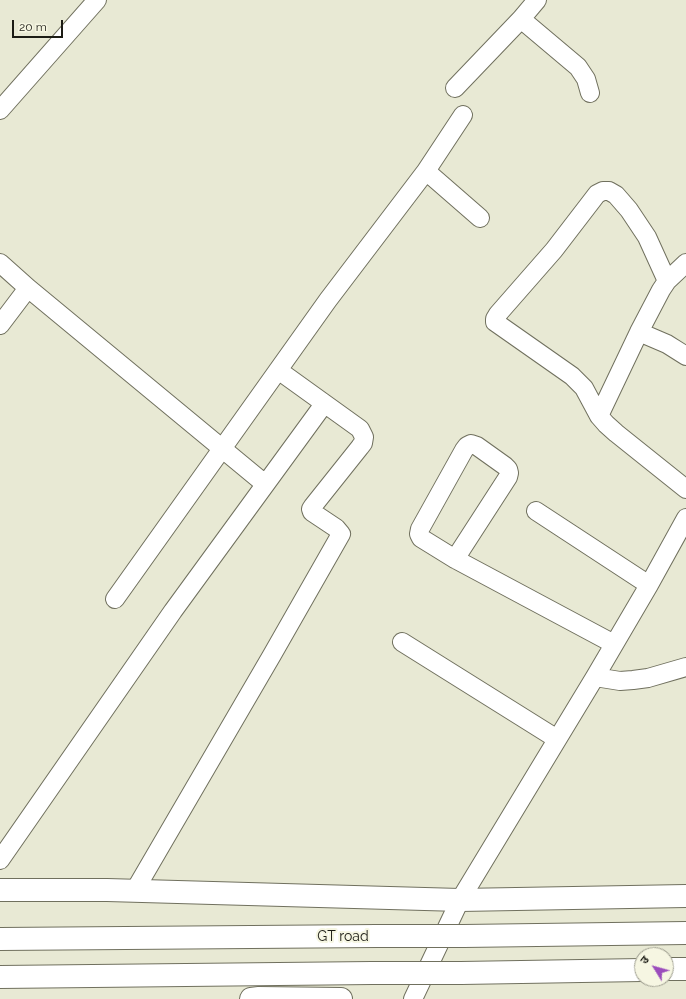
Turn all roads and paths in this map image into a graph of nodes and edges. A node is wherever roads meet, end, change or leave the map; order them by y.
1 (97, 0) edge
2 (537, 0) edge
3 (521, 19) junction
4 (455, 88) dead end
5 (590, 93) dead end
6 (0, 110) edge
7 (463, 115) dead end
8 (426, 171) junction
9 (480, 218) dead end
10 (0, 263) edge
11 (686, 263) edge
12 (667, 280) junction
13 (28, 288) junction
14 (0, 325) edge
15 (639, 332) junction
16 (686, 356) edge
17 (278, 370) junction
18 (324, 404) junction
19 (600, 416) junction
20 (222, 448) junction
21 (265, 484) junction
22 (686, 489) edge
23 (536, 511) dead end
24 (686, 518) edge
25 (455, 558) junction
26 (649, 585) junction
27 (115, 599) dead end
28 (402, 642) dead end
29 (614, 644) junction
30 (686, 667) edge
31 (595, 676) junction
32 (557, 739) junction
33 (0, 860) edge
34 (0, 890) edge
35 (135, 890) junction
36 (686, 896) edge
37 (460, 900) junction
38 (686, 933) edge
39 (0, 939) edge
40 (674, 969) edge
41 (686, 969) edge
42 (634, 970) edge
43 (0, 977) edge
44 (251, 999) edge
45 (341, 999) edge
46 (413, 999) edge

1 - 6 street
2 - 3 street
3 - 4 street
3 - 5 street
7 - 8 street
8 - 9 street
8 - 17 street
10 - 13 street
11 - 12 street
12 - 15 street
12 - 19 street
13 - 14 street
13 - 20 street
15 - 16 street
15 - 19 street
17 - 18 street
17 - 20 street
18 - 21 street
18 - 35 street
19 - 22 street
20 - 21 street
20 - 27 street
21 - 33 street
23 - 26 street
24 - 26 street
25 - 25 street
25 - 29 street
26 - 29 street
28 - 32 street
29 - 31 street
30 - 31 street
31 - 32 street
32 - 37 street
34 - 35 main road
35 - 37 main road
36 - 37 main road
37 - 46 street
38 - 39 main road, GT road, bridge
40 - 41 main road
42 - 43 main road, bridge
44 - 45 main road

